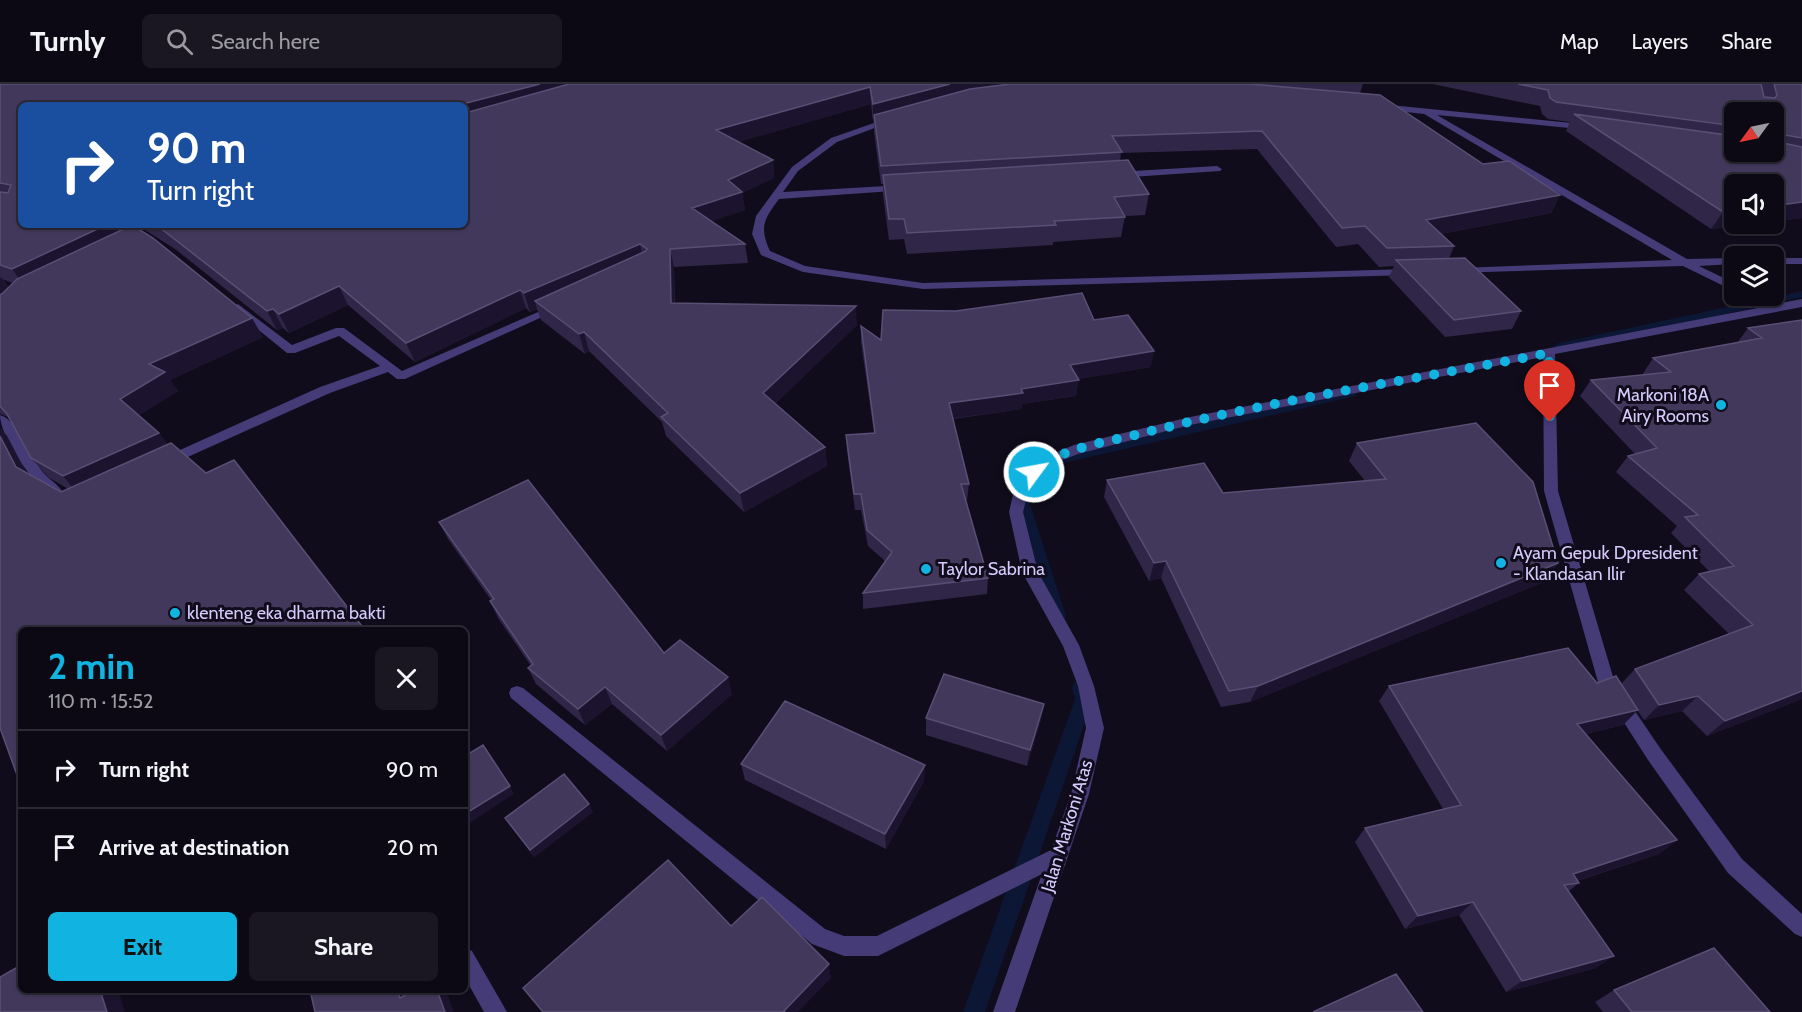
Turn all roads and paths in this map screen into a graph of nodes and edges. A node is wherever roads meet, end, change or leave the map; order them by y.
1 (1365, 105) edge
2 (1423, 111) junction
3 (900, 118) edge
4 (1595, 128) edge
5 (1217, 169) dead end
6 (1110, 176) edge
7 (918, 188) edge
8 (775, 196) junction
9 (1682, 261) junction
10 (1724, 261) edge
11 (1784, 261) edge
12 (1802, 261) edge
13 (1444, 271) edge
14 (1420, 272) edge
15 (1724, 283) edge
16 (225, 298) edge
17 (1802, 303) edge
18 (565, 304) edge
19 (1770, 306) edge
20 (1774, 308) junction
21 (1549, 353) junction
22 (387, 368) junction
23 (0, 419) edge
24 (150, 469) edge
25 (69, 499) edge
26 (516, 693) dead end
27 (1059, 856) junction
28 (1802, 927) edge
29 (468, 963) edge
30 (496, 1012) edge
31 (1004, 1012) edge

1 - 2 street
2 - 4 street
2 - 9 street
3 - 8 street
5 - 6 street
7 - 8 street
8 - 14 street
9 - 10 street
9 - 13 street
9 - 15 street
11 - 12 street
16 - 22 street
17 - 20 street, Jalan Markoni Atas
18 - 22 street
19 - 20 street
20 - 21 street, Jalan Markoni Atas
21 - 27 street, Jalan Markoni Atas
21 - 28 street
22 - 24 street
23 - 25 street
26 - 27 street
27 - 31 street, Jalan Markoni Atas
29 - 30 street

